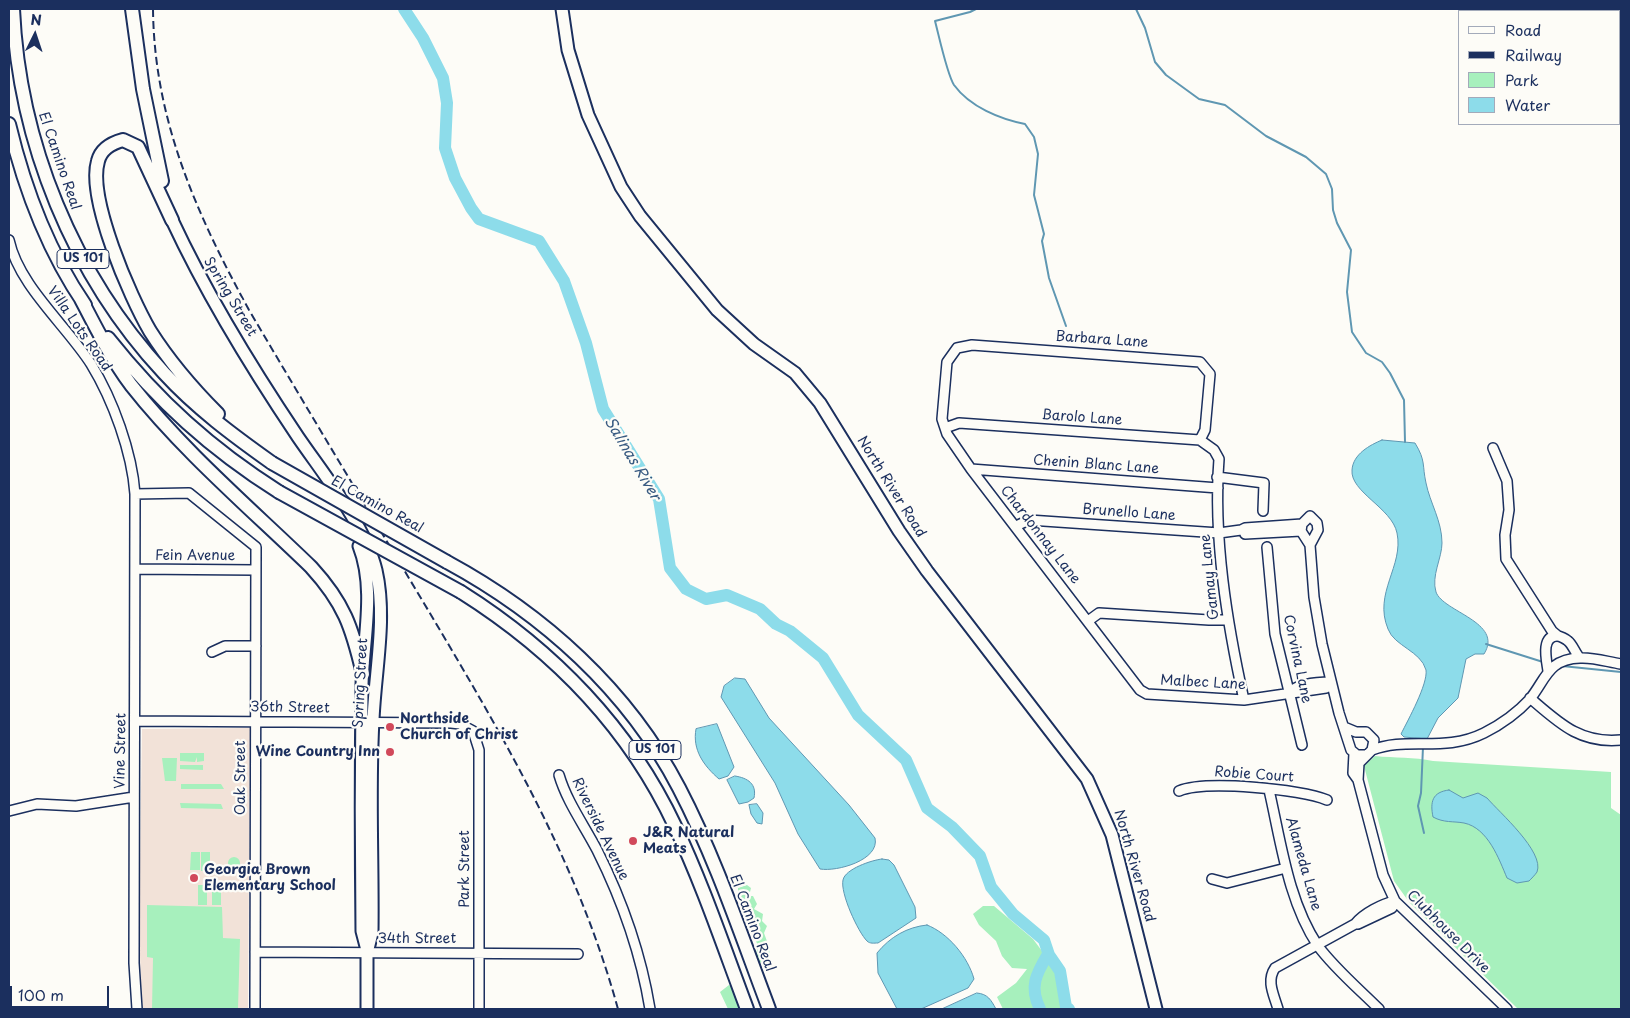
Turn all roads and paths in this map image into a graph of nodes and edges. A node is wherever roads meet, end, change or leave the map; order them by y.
1 (13, 9) edge
2 (132, 9) edge
3 (562, 9) edge
4 (9, 124) edge
5 (172, 220) junction
6 (9, 248) edge
7 (81, 299) junction
8 (945, 428) junction
9 (298, 438) junction
10 (1200, 440) junction
11 (1493, 448) dead end
12 (256, 452) junction
13 (972, 469) junction
14 (1217, 477) junction
15 (1218, 488) junction
16 (135, 494) junction
17 (1263, 511) dead end
18 (1016, 526) junction
19 (1302, 528) junction
20 (1219, 533) junction
21 (1310, 545) junction
22 (1267, 547) dead end
23 (136, 569) junction
24 (255, 570) junction
25 (1544, 619) junction
26 (1228, 620) junction
27 (1088, 621) junction
28 (1558, 636) junction
29 (1547, 642) junction
30 (1570, 644) junction
31 (256, 646) junction
32 (212, 652) dead end
33 (1546, 655) junction
34 (1580, 658) junction
35 (1564, 662) junction
36 (1621, 664) edge
37 (1548, 671) junction
38 (363, 674) junction
39 (1331, 682) junction
40 (1144, 693) joint
41 (1289, 693) junction
42 (1530, 698) junction
43 (1244, 700) junction
44 (136, 721) junction
45 (255, 722) junction
46 (367, 722) junction
47 (1344, 727) junction
48 (473, 731) joint
49 (1356, 732) junction
50 (1372, 736) junction
51 (1349, 740) junction
52 (1621, 740) edge
53 (1302, 745) dead end
54 (1394, 745) junction
55 (1354, 753) junction
56 (1369, 753) junction
57 (560, 775) dead end
58 (1358, 780) junction
59 (1269, 790) junction
60 (1179, 791) dead end
61 (134, 797) junction
62 (1327, 800) dead end
63 (9, 810) edge
64 (1286, 868) junction
65 (1212, 879) dead end
66 (1395, 901) junction
67 (1318, 945) junction
68 (256, 952) junction
69 (367, 953) junction
70 (479, 953) junction
71 (578, 954) dead end
72 (137, 1009) edge
73 (255, 1009) edge
74 (367, 1009) edge
75 (479, 1009) edge
76 (650, 1009) edge
77 (747, 1009) edge
78 (769, 1009) edge
79 (1156, 1009) edge
80 (1278, 1009) edge
81 (1379, 1009) edge
82 (1507, 1009) edge

1 - 12 highway, El Camino Real / US 101
2 - 5 highway
3 - 79 main road, North River Road
4 - 7 highway, US 101
5 - 9 main road, Spring Street
5 - 12 highway
6 - 16 street, Villa Lots Road
7 - 38 highway
7 - 77 highway, US 101, bridge
8 - 10 street, Barolo Lane
8 - 10 street, Barbara Lane
8 - 13 street, Chardonnay Lane
9 - 38 main road, Spring Street
9 - 46 main road, Spring Street
10 - 14 street, Gamay Lane
11 - 25 street
12 - 78 highway, El Camino Real / US 101, bridge
13 - 15 street, Chenin Blanc Lane
13 - 18 street, Chardonnay Lane
14 - 15 street, Gamay Lane
14 - 17 street
15 - 20 street, Gamay Lane
16 - 23 street, Vine Street
16 - 24 street, Oak Street
18 - 20 street, Brunello Lane
18 - 27 street, Chardonnay Lane
19 - 20 street, Brunello Lane
19 - 21 street
19 - 21 street
20 - 26 street, Gamay Lane
21 - 39 street, Clubhouse Drive
22 - 41 street, Corvina Lane
23 - 24 street, Fein Avenue
23 - 44 street, Vine Street
24 - 31 street, Oak Street
25 - 28 street
25 - 29 street
26 - 27 street
26 - 43 street, Gamay Lane
27 - 40 street, Chardonnay Lane
28 - 29 street
28 - 30 street
29 - 33 street
30 - 34 street
30 - 35 street
31 - 32 street
31 - 45 street, Oak Street
33 - 35 street
33 - 37 street
34 - 35 street
34 - 36 street
35 - 37 street
37 - 42 street
38 - 46 main road, Spring Street
39 - 41 street, Malbec Lane
39 - 47 street, Clubhouse Drive
40 - 43 street, Malbec Lane
41 - 43 street, Malbec Lane
41 - 53 street, Corvina Lane
42 - 52 street
42 - 54 street
44 - 45 street, 36th Street
44 - 61 street, Vine Street
45 - 46 street, 36th Street
45 - 68 street, Oak Street
46 - 48 street, 36th Street
46 - 69 main road, Spring Street
47 - 49 street
47 - 51 street, Clubhouse Drive
48 - 70 street, Park Street
49 - 50 street
49 - 51 street
50 - 54 street
50 - 56 street, Clubhouse Drive
51 - 55 street, Clubhouse Drive
54 - 56 street
55 - 56 street
55 - 58 street, Clubhouse Drive
56 - 58 street, Clubhouse Drive
57 - 76 street, Riverside Avenue
58 - 66 street, Clubhouse Drive
59 - 60 street, Robie Court
59 - 62 street, Robie Court
59 - 64 street, Alameda Lane
61 - 63 street
61 - 72 street, Vine Street
64 - 65 street
64 - 67 street, Alameda Lane
66 - 67 street
66 - 82 street, Clubhouse Drive
67 - 80 street
67 - 81 street, Alameda Lane
68 - 69 street, 34th Street
68 - 73 street, Oak Street
69 - 70 street, 34th Street
69 - 74 main road, Spring Street
70 - 71 street, 34th Street
70 - 75 street, Park Street

